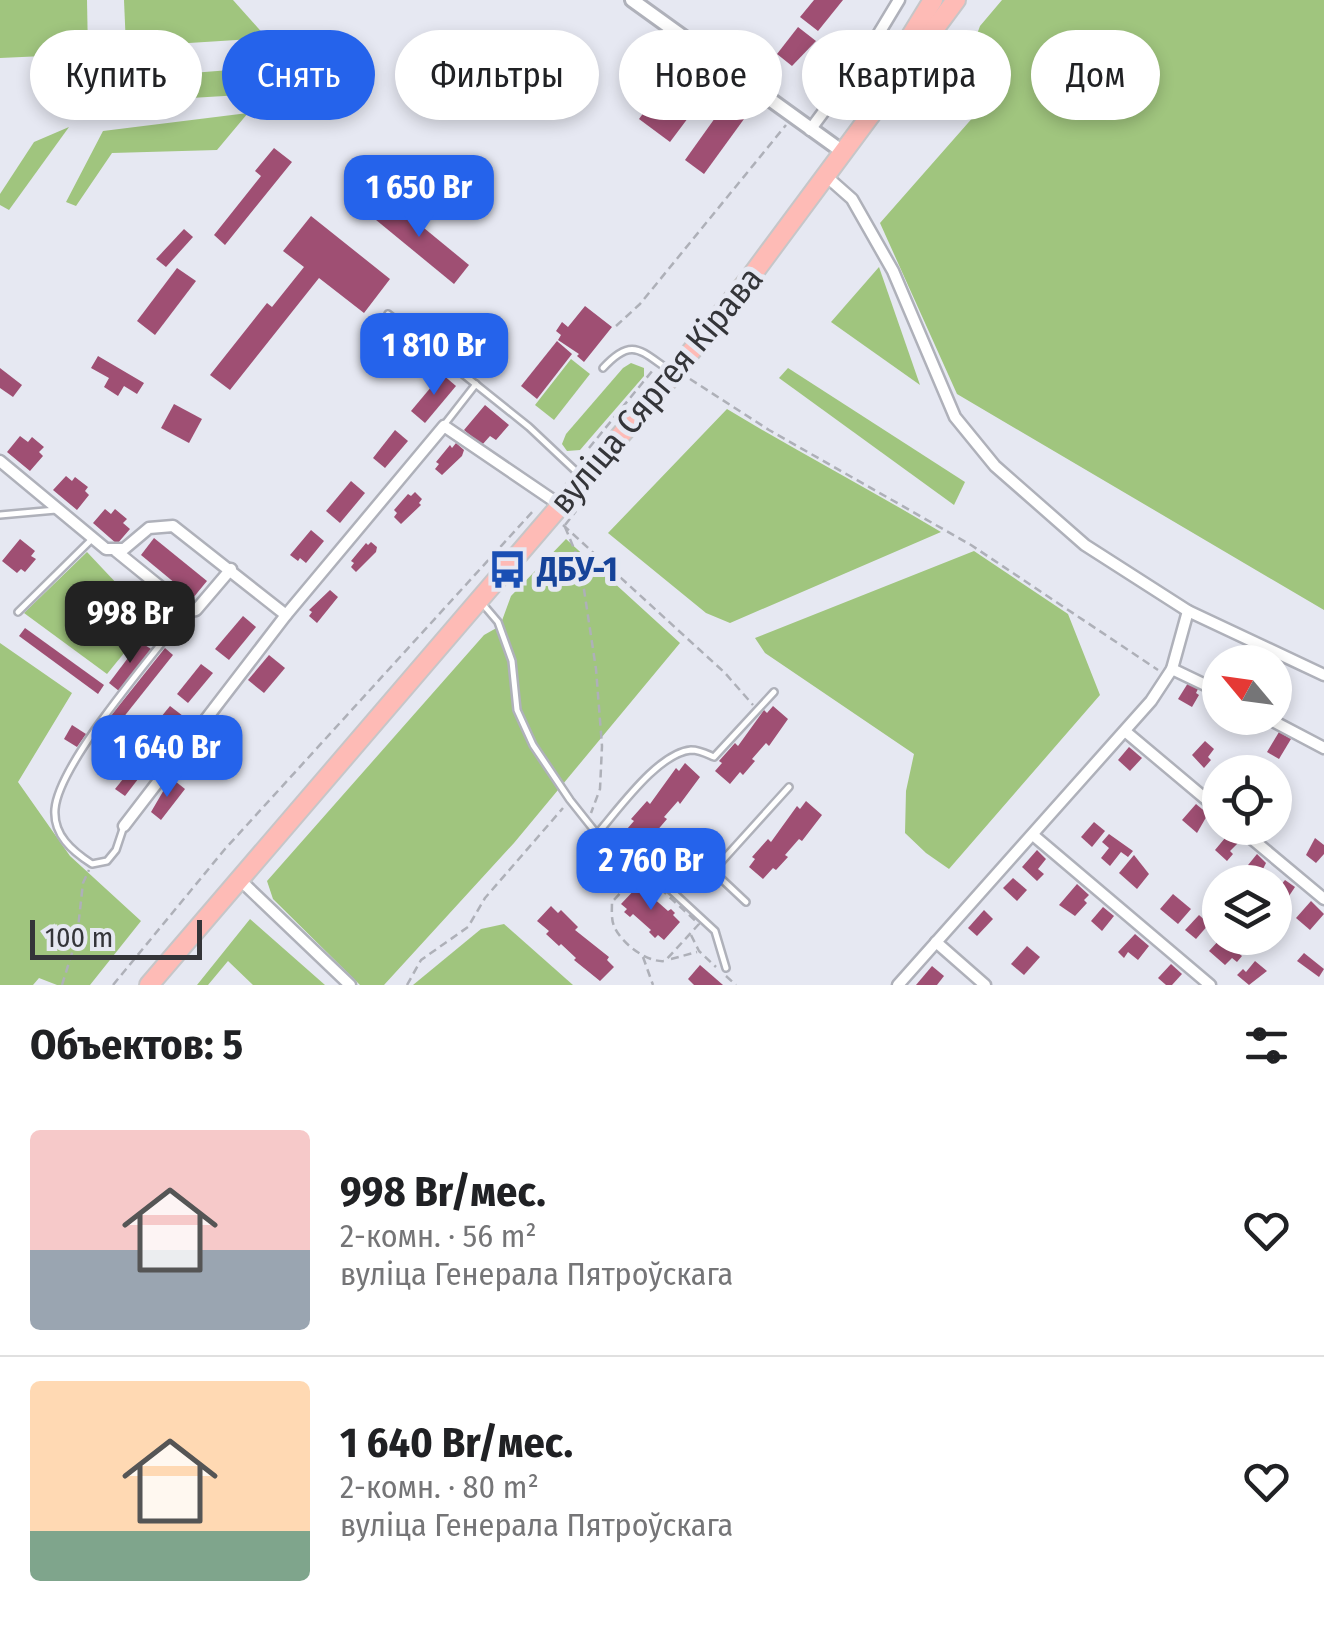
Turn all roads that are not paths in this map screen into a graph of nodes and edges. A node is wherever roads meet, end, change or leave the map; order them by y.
1 (632, 0) edge
2 (900, 0) edge
3 (933, 0) edge
4 (956, 0) edge
5 (810, 130) junction
6 (843, 152) junction
7 (826, 176) junction
8 (388, 314) dead end
9 (603, 368) dead end
10 (666, 368) junction
11 (476, 384) junction
12 (444, 426) junction
13 (0, 462) edge
14 (583, 478) junction
15 (560, 504) junction
16 (59, 511) junction
17 (0, 515) edge
18 (92, 538) junction
19 (116, 551) junction
20 (231, 569) junction
21 (480, 601) junction
22 (188, 610) junction
23 (1188, 611) junction
24 (18, 612) dead end
25 (286, 616) junction
26 (1169, 673) junction
27 (1324, 675) edge
28 (1202, 685) edge
29 (774, 692) dead end
30 (1292, 731) edge
31 (1126, 732) junction
32 (1324, 748) edge
33 (789, 787) dead end
34 (1202, 796) edge
35 (124, 826) joint
36 (597, 834) junction
37 (1033, 835) junction
38 (1260, 845) edge
39 (645, 871) junction
40 (713, 871) junction
41 (240, 879) junction
42 (1324, 899) edge
43 (746, 902) dead end
44 (936, 942) junction
45 (726, 968) dead end
46 (149, 985) edge
47 (350, 985) edge
48 (898, 985) edge
49 (984, 985) edge
50 (1210, 985) edge

1 - 5 street
2 - 5 street
3 - 6 main road, вуліца Сяргея Кірава
4 - 6 main road, вуліца Сяргея Кірава
5 - 6 street
6 - 7 main road, вуліца Сяргея Кірава
7 - 10 main road, вуліца Сяргея Кірава
7 - 23 street
8 - 11 lane
9 - 10 lane
10 - 14 main road, вуліца Сяргея Кірава
11 - 12 lane
11 - 14 lane
12 - 15 street
12 - 25 street
13 - 16 street
14 - 15 main road, вуліца Сяргея Кірава
15 - 21 main road, вуліца Сяргея Кірава
16 - 17 lane
16 - 18 street
18 - 19 street
18 - 24 lane
19 - 20 street
19 - 22 street
20 - 22 street
20 - 25 street
21 - 36 lane
21 - 41 main road, вуліца Сяргея Кірава
22 - 35 lane
23 - 26 street
23 - 27 street
25 - 35 street
26 - 28 street
26 - 31 street
29 - 36 lane
30 - 32 street
31 - 34 street
31 - 37 street
33 - 40 lane
36 - 39 lane
37 - 44 street
37 - 50 street
38 - 42 street
39 - 40 lane
39 - 45 lane
40 - 43 lane
41 - 46 main road, вуліца Сяргея Кірава
41 - 47 street
44 - 48 street
44 - 49 street

